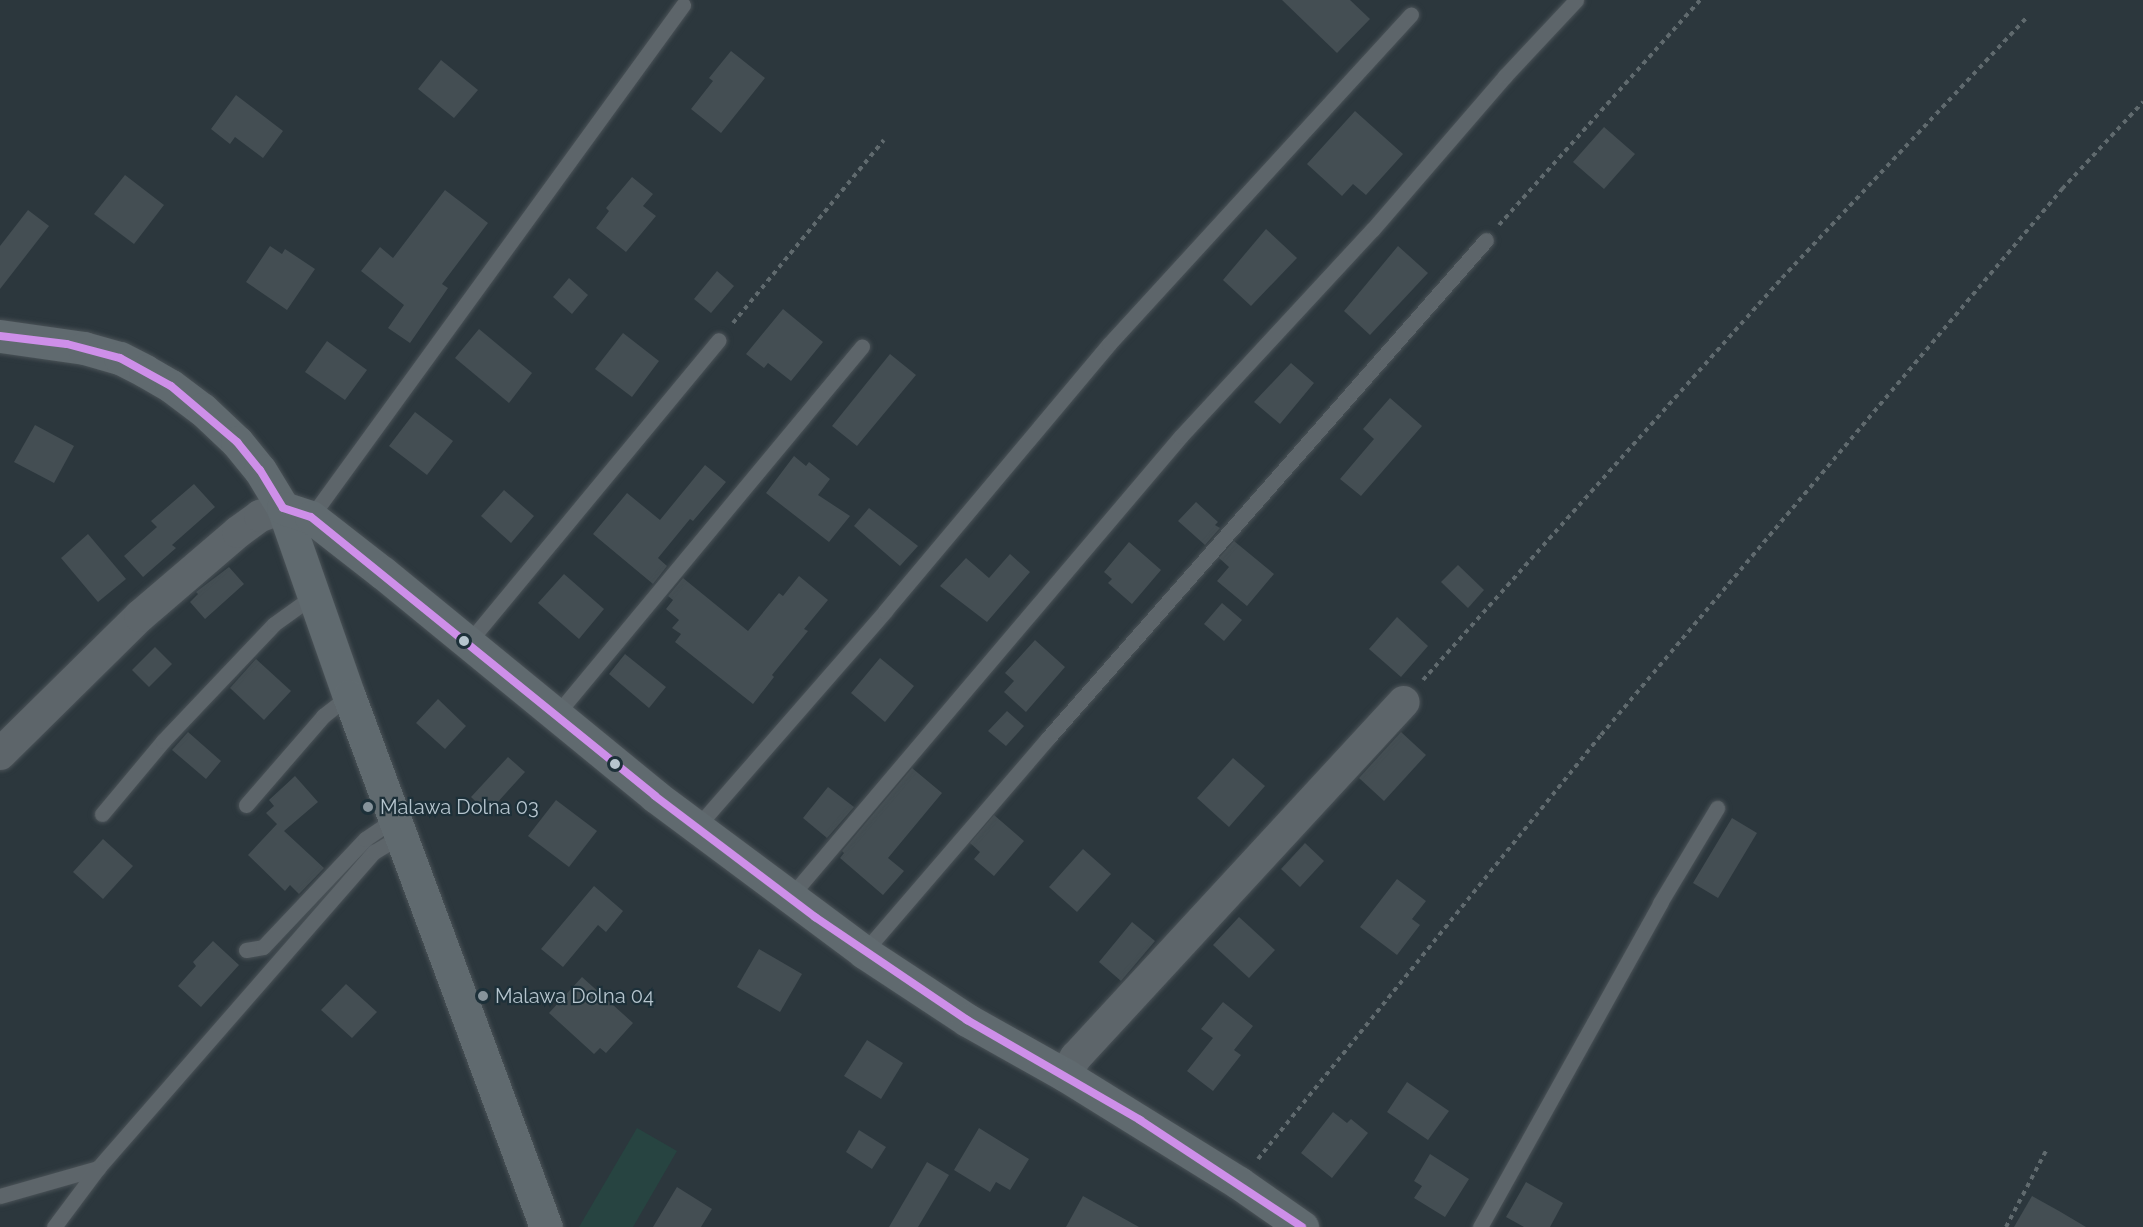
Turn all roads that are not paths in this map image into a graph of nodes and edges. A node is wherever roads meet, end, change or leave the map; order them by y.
1 (1576, 0) edge
2 (683, 5) dead end
3 (1411, 15) dead end
4 (1485, 240) road end
5 (0, 336) edge
6 (719, 340) road end
7 (862, 347) dead end
8 (297, 512) junction
9 (313, 596) junction
10 (468, 643) junction
11 (349, 696) junction
12 (1404, 702) road end
13 (556, 715) junction
14 (0, 754) edge
15 (246, 805) dead end
16 (1717, 808) dead end
17 (102, 814) dead end
18 (399, 827) junction
19 (696, 828) junction
20 (790, 897) junction
21 (246, 950) dead end
22 (864, 952) junction
23 (1065, 1075) junction
24 (98, 1168) junction
25 (0, 1196) edge
26 (54, 1227) edge
27 (546, 1227) edge
28 (1302, 1227) edge
29 (1480, 1227) edge

1 - 20 lane
2 - 8 lane
3 - 19 lane
4 - 22 lane
5 - 8 street
6 - 10 lane
7 - 13 lane
8 - 9 street
8 - 10 street
8 - 14 street
9 - 11 street
9 - 17 lane
10 - 13 street
11 - 15 lane
11 - 18 street
12 - 23 street
13 - 19 street
16 - 29 lane
18 - 21 lane
18 - 24 lane
18 - 27 street
19 - 20 street
20 - 22 street
22 - 23 street
23 - 28 street
24 - 25 lane
24 - 26 lane

